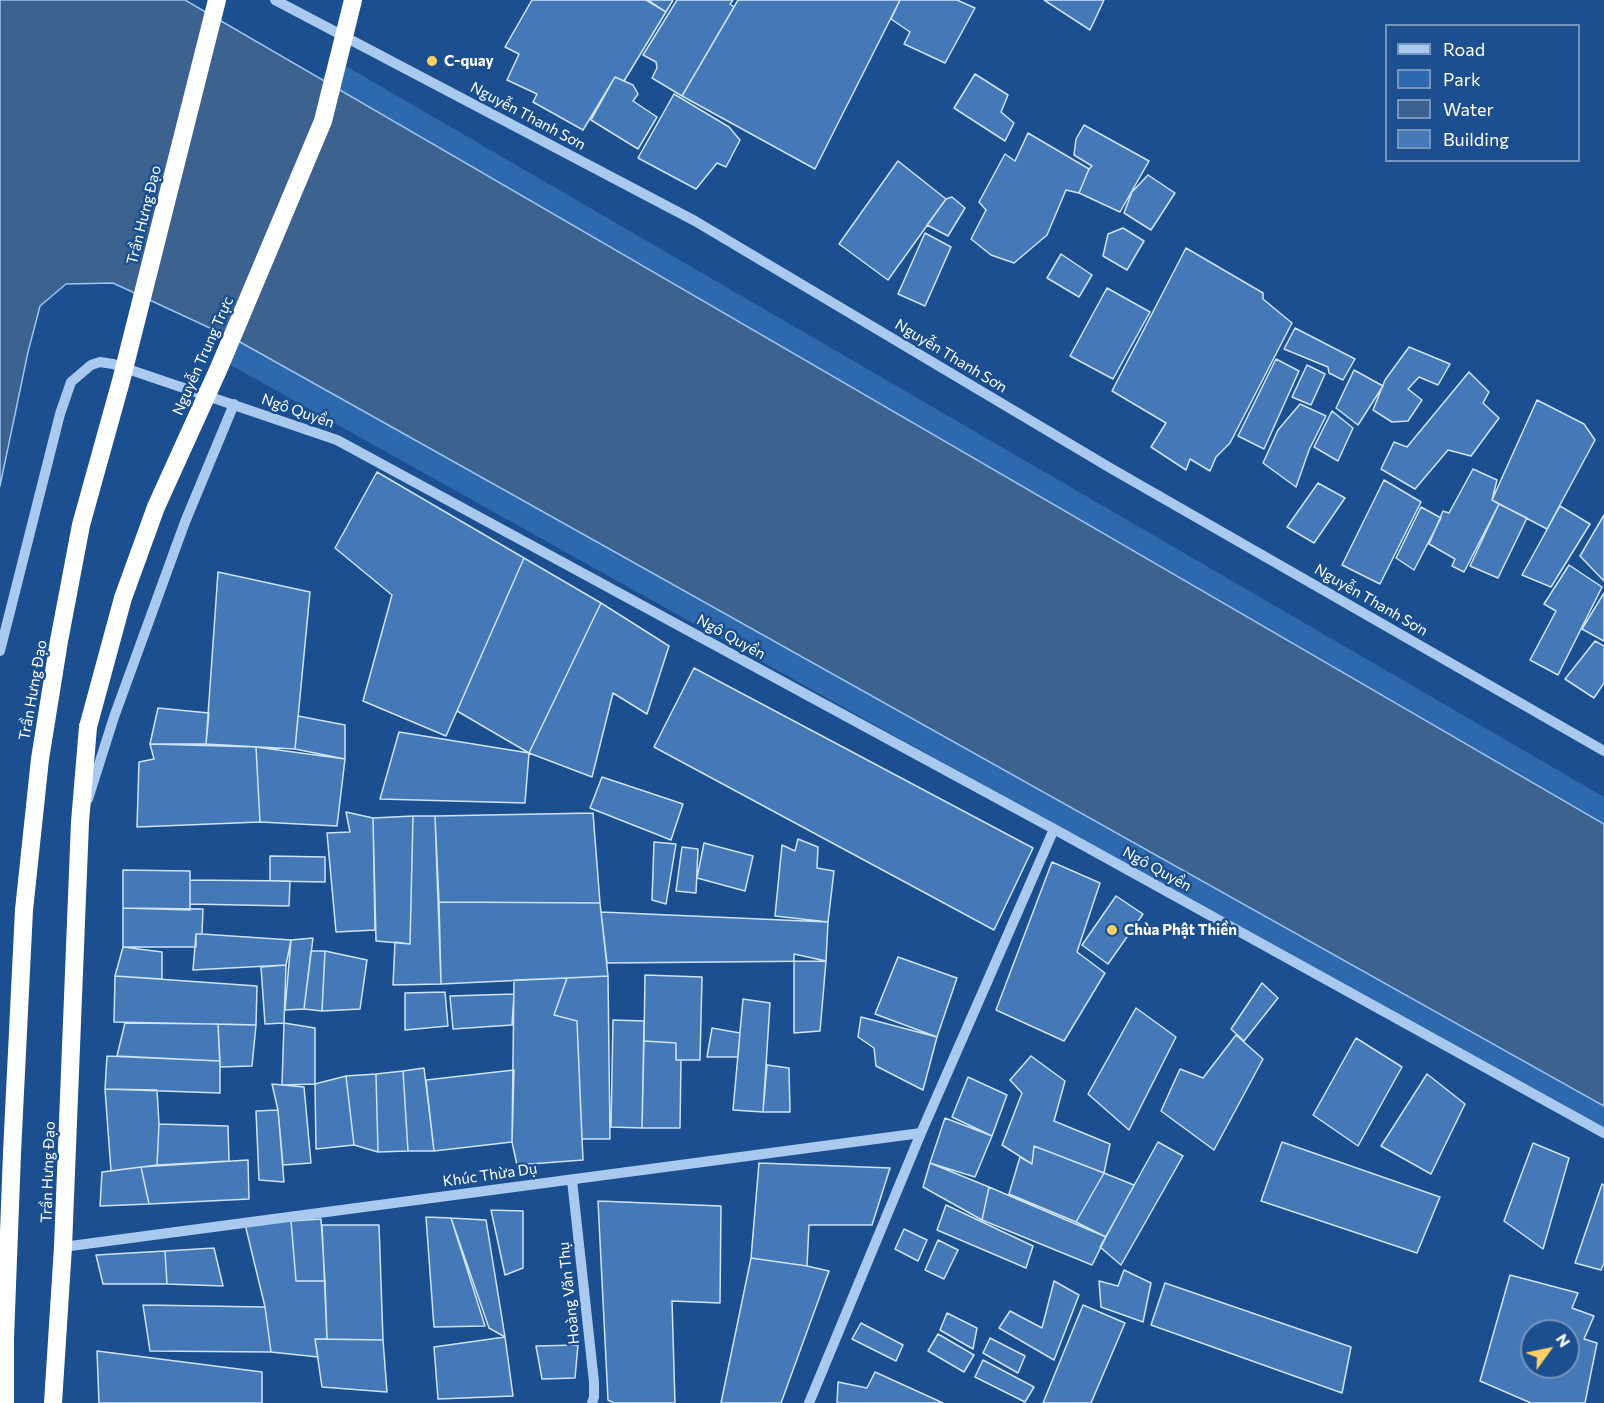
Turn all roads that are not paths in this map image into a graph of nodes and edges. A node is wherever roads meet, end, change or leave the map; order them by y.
1 (217, 0) edge
2 (275, 0) edge
3 (353, 0) edge
4 (234, 404) junction
5 (0, 651) edge
6 (88, 727) joint
7 (1604, 751) edge
8 (80, 822) junction
9 (1054, 829) junction
10 (921, 1133) junction
11 (1604, 1133) edge
12 (572, 1180) junction
13 (5, 1206) edge
14 (63, 1247) junction
15 (5, 1403) edge
16 (53, 1403) edge
17 (592, 1403) edge
18 (809, 1403) edge

1 - 13 highway, Trần Hưng Đạo, bridge
2 - 7 street, Nguyễn Thanh Sơn
3 - 6 highway, Nguyễn Trung Trực, bridge
4 - 5 street, Ngô Quyền
4 - 8 street
4 - 9 street, Ngô Quyền
6 - 8 highway, Trần Hưng Đạo
8 - 14 highway, Trần Hưng Đạo
9 - 10 street
9 - 11 street, Ngô Quyền
10 - 12 street, Khúc Thừa Dụ
10 - 18 street
12 - 14 street, Khúc Thừa Dụ
12 - 17 street, Hoàng Văn Thụ
13 - 15 highway, Trần Hưng Đạo
14 - 16 highway, Trần Hưng Đạo

